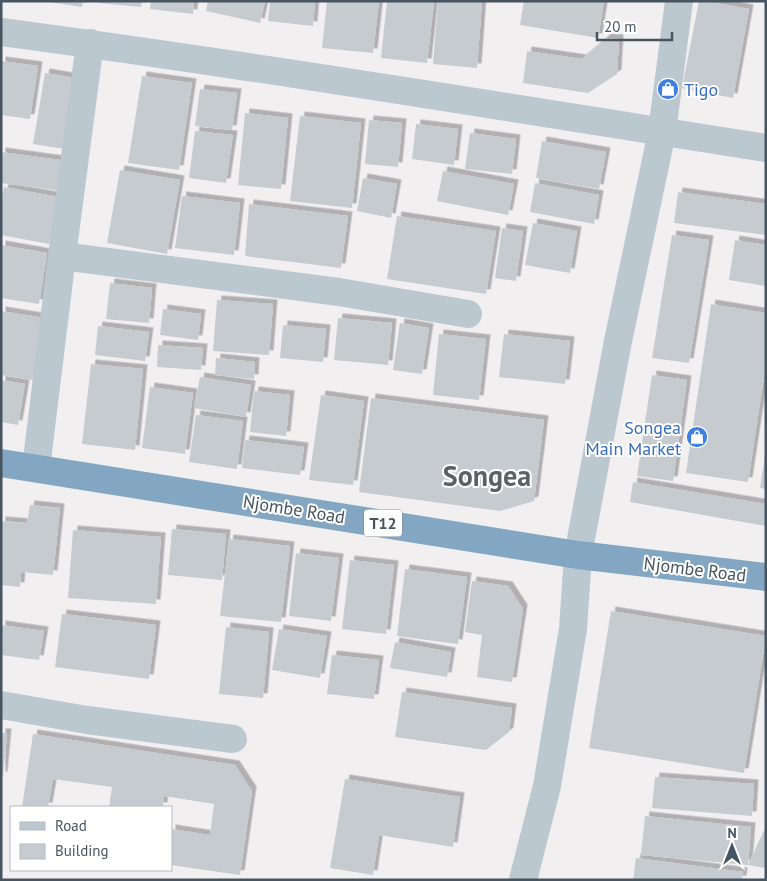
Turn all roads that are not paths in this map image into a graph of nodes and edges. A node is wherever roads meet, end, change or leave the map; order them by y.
1 (679, 1) edge
2 (1, 32) edge
3 (90, 44) junction
4 (662, 132) junction
5 (766, 148) edge
6 (62, 256) junction
7 (468, 314) dead end
8 (1, 463) edge
9 (36, 468) junction
10 (578, 555) junction
11 (766, 577) edge
12 (1, 705) edge
13 (233, 739) dead end
14 (523, 880) edge

1 - 4 street
2 - 3 street
3 - 4 street
3 - 6 street
4 - 5 street
4 - 10 street
6 - 7 street
6 - 9 street
8 - 9 highway, Njombe Road / T12
9 - 10 highway, Njombe Road / T12
10 - 11 highway, Njombe Road / T12
10 - 14 street
12 - 13 street

